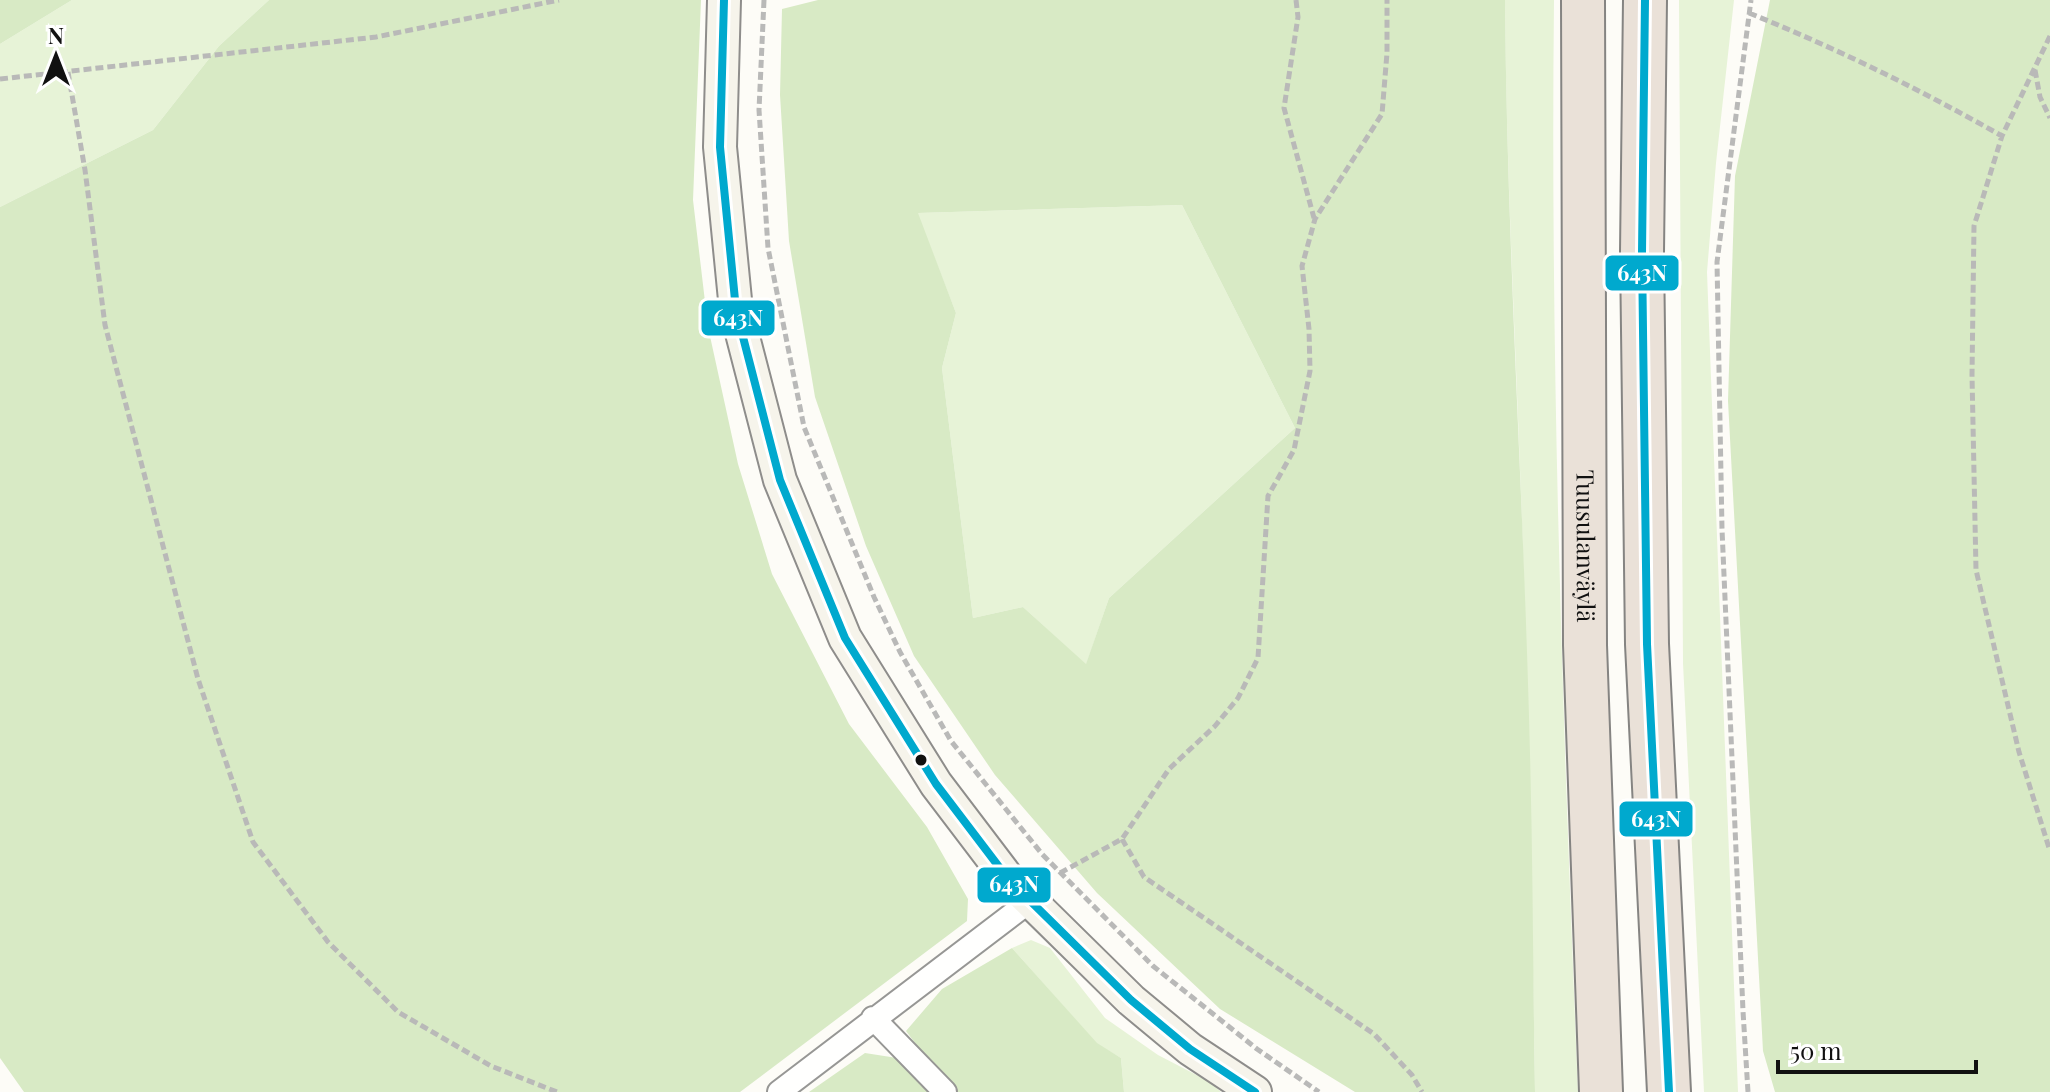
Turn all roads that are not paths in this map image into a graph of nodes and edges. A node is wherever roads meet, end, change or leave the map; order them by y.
1 (724, 0) edge
2 (1583, 0) edge
3 (1645, 0) edge
4 (1030, 901) junction
5 (873, 1018) junction
6 (779, 1092) edge
7 (945, 1092) edge
8 (1255, 1092) edge
9 (1601, 1092) edge
10 (1669, 1092) edge

1 - 4 main road
2 - 9 highway, Tuusulanväylä
3 - 10 highway
4 - 5 street
4 - 8 main road
5 - 6 street
5 - 7 street

